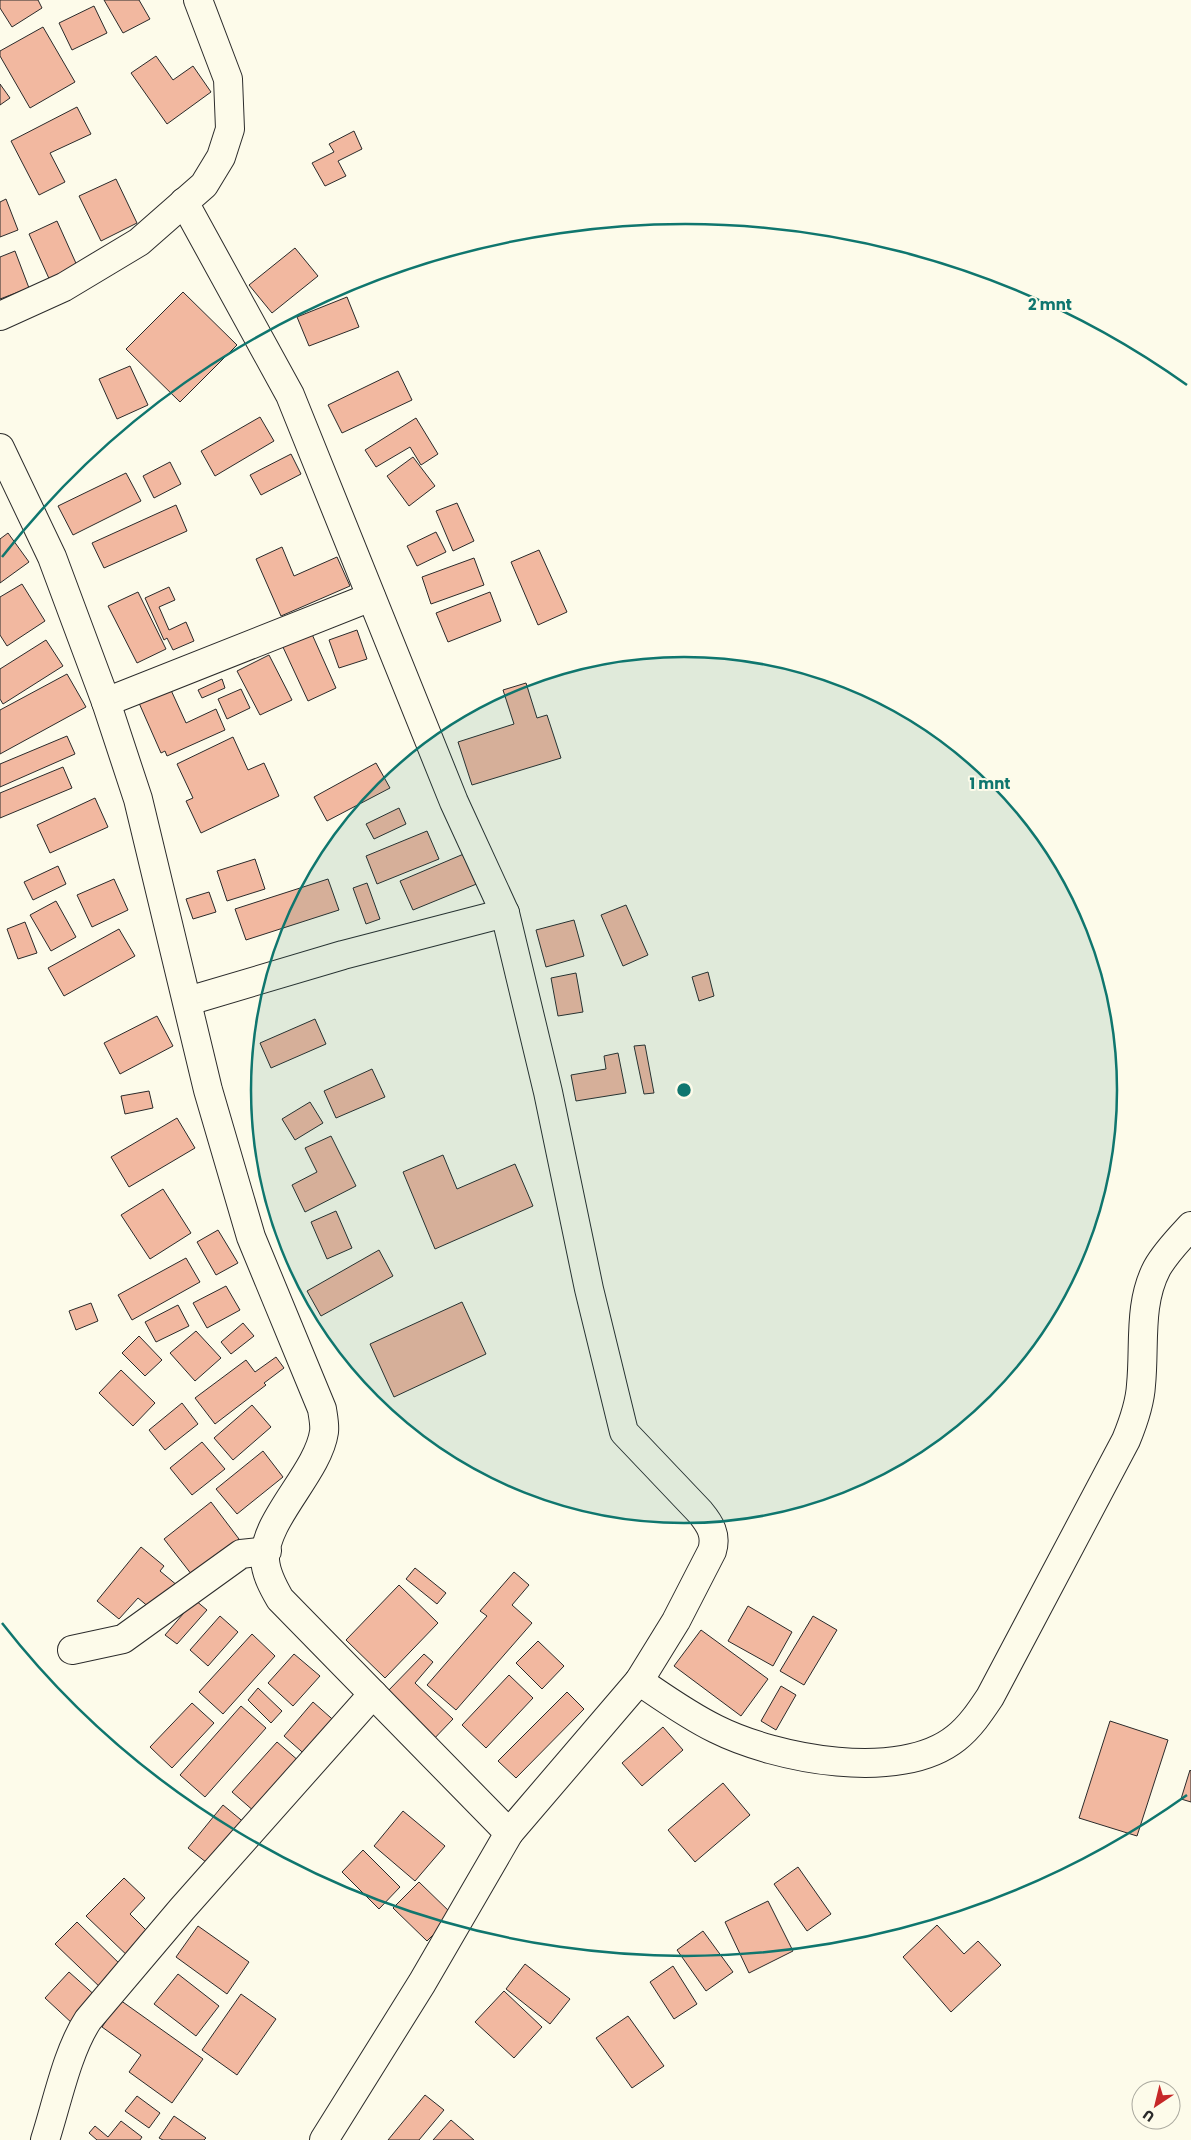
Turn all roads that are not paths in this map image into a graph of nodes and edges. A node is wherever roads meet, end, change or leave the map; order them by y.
1 (198, 0) edge
2 (184, 202) junction
3 (0, 316) edge
4 (0, 448) edge
5 (371, 597) junction
6 (106, 702) junction
7 (505, 913) junction
8 (188, 1001) junction
9 (1191, 1226) edge
10 (267, 1551) junction
11 (72, 1650) dead end
12 (640, 1681) junction
13 (373, 1694) junction
14 (509, 1833) junction
15 (45, 2140) edge
16 (324, 2140) edge

1 - 2 street
2 - 3 street
2 - 5 street
4 - 6 street
5 - 6 street
5 - 7 street
6 - 8 street
7 - 8 street
7 - 12 street
8 - 10 street
9 - 12 street
10 - 11 street
10 - 13 street
12 - 14 street
13 - 14 street
13 - 15 street
14 - 16 street

